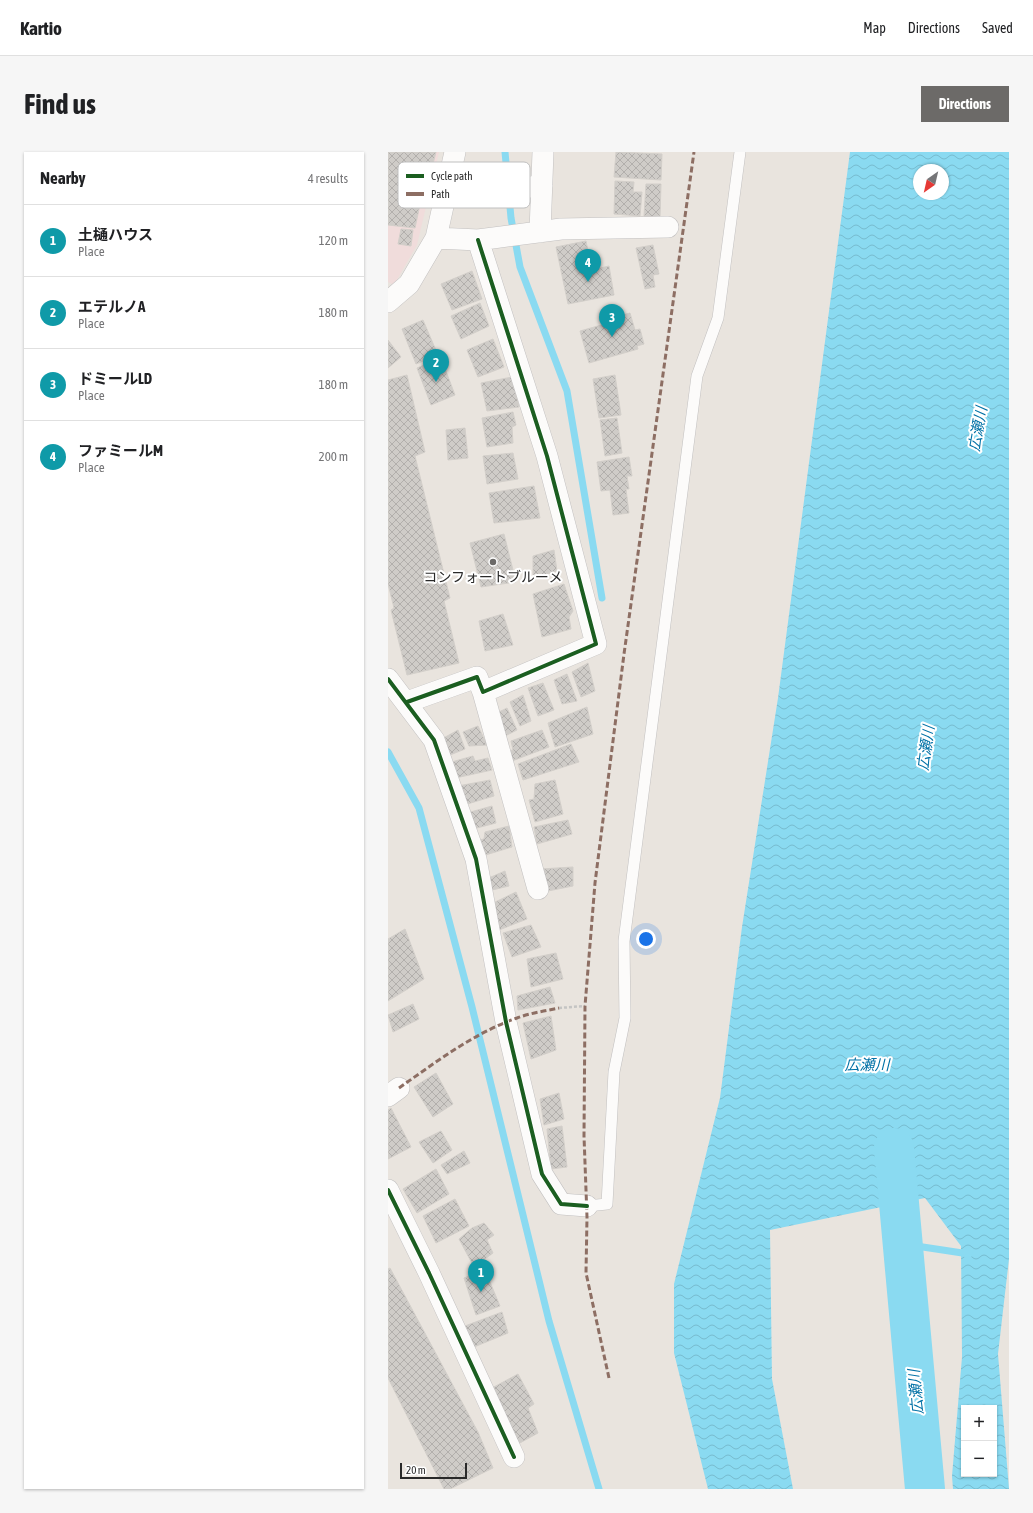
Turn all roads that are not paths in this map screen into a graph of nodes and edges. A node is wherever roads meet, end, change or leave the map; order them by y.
1 (455, 152) edge
2 (543, 152) edge
3 (740, 152) edge
4 (453, 162) edge
5 (542, 186) junction
6 (530, 187) edge
7 (443, 208) edge
8 (668, 227) dead end
9 (533, 233) junction
10 (436, 238) junction
11 (486, 240) junction
12 (388, 302) edge
13 (388, 679) edge
14 (483, 692) junction
15 (407, 702) junction
16 (538, 889) dead end
17 (388, 1190) edge
18 (587, 1206) joint
19 (514, 1457) dead end

1 - 4 street
2 - 5 street
3 - 18 lane
5 - 6 street
5 - 9 street
7 - 10 street
8 - 9 street
9 - 11 street
10 - 11 street
10 - 12 street
11 - 14 street
13 - 15 street
14 - 15 street
14 - 16 street
15 - 18 street
17 - 19 street

